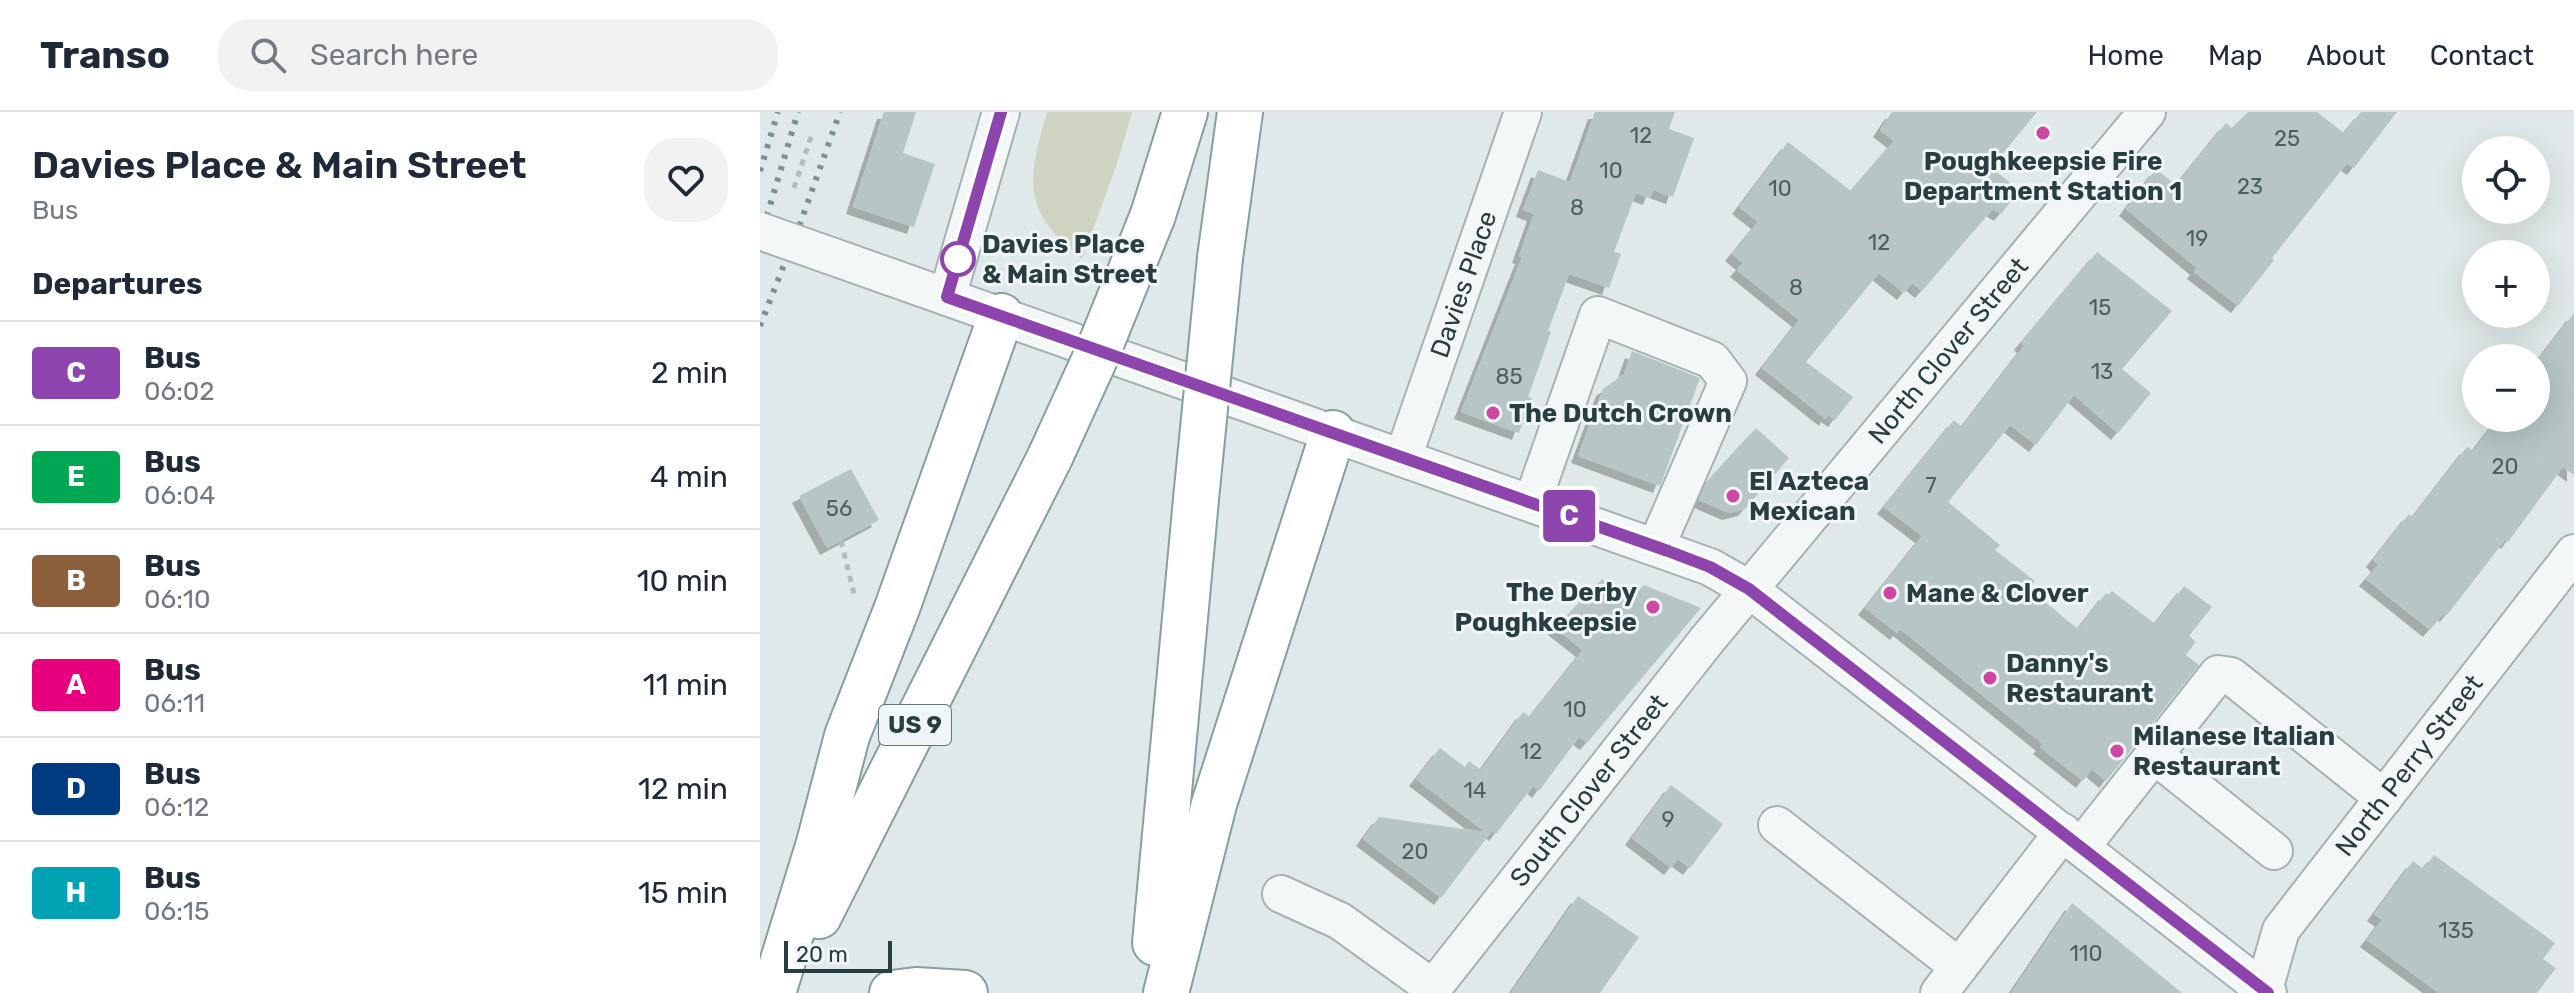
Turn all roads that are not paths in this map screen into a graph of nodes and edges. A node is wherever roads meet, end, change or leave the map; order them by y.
1 (1001, 112) edge
2 (1185, 112) edge
3 (1240, 112) edge
4 (1523, 112) edge
5 (2147, 112) edge
6 (760, 231) edge
7 (947, 297) junction
8 (1001, 316) junction
9 (1333, 433) junction
10 (1403, 458) junction
11 (1532, 503) junction
12 (1656, 547) junction
13 (2574, 553) edge
14 (1749, 589) junction
15 (2154, 755) junction
16 (2384, 798) junction
17 (1777, 825) dead end
18 (2072, 840) junction
19 (2274, 851) dead end
20 (1281, 894) dead end
21 (1949, 980) edge
22 (1431, 990) edge
23 (2265, 992) edge
24 (773, 993) edge
25 (781, 993) edge
26 (892, 993) edge
27 (965, 993) edge
28 (1151, 993) edge
29 (1166, 993) edge

1 - 7 street
2 - 25 highway, US 9, bridge
3 - 28 highway, bridge
4 - 10 street, Davies Place
5 - 14 street, North Clover Street
6 - 7 street, bridge
7 - 8 street
8 - 9 street
8 - 24 highway
9 - 10 street
9 - 29 highway
10 - 11 street
11 - 12 street
11 - 12 street
12 - 14 street
13 - 16 street, North Perry Street
14 - 18 street
14 - 22 street, South Clover Street
15 - 16 street
15 - 18 street
15 - 19 street
16 - 23 street, North Perry Street
17 - 21 street
18 - 21 street
18 - 23 street
20 - 22 street
26 - 27 highway

